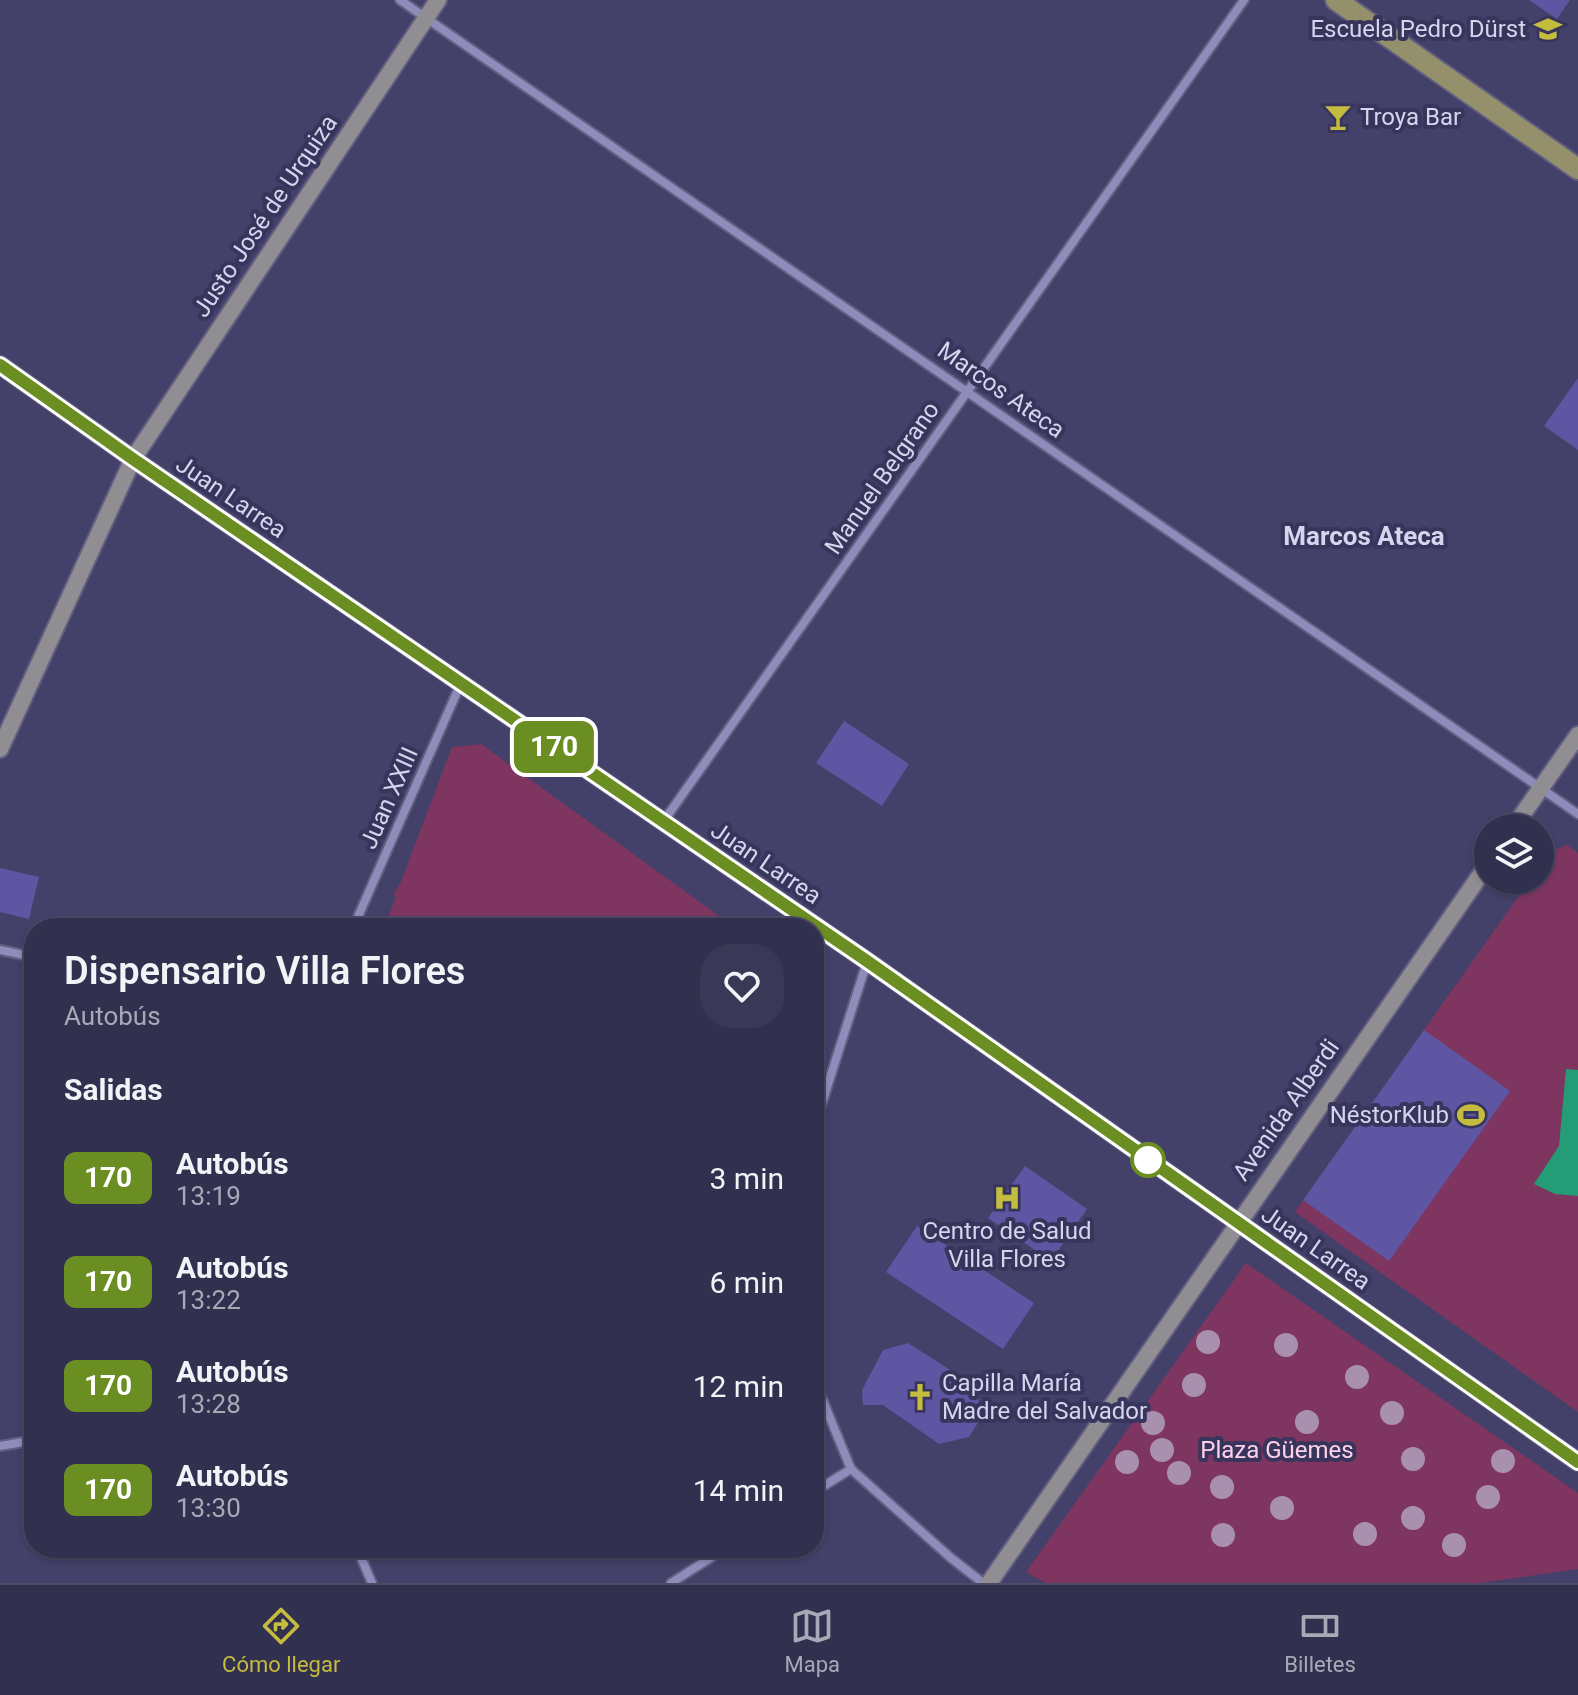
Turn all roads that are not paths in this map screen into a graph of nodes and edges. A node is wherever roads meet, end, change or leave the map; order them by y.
1 (400, 0) edge
2 (438, 0) edge
3 (1244, 0) edge
4 (1336, 0) edge
5 (425, 17) junction
6 (1578, 169) edge
7 (0, 365) edge
8 (967, 392) junction
9 (133, 459) junction
10 (461, 683) junction
11 (1578, 735) edge
12 (0, 749) edge
13 (1541, 788) junction
14 (1523, 814) edge
15 (1578, 814) edge
16 (663, 822) junction
17 (1474, 884) edge
18 (357, 918) edge
19 (804, 918) edge
20 (824, 932) edge
21 (0, 950) edge
22 (24, 955) edge
23 (867, 961) junction
24 (824, 1096) edge
25 (1237, 1222) junction
26 (824, 1403) edge
27 (24, 1442) edge
28 (0, 1446) edge
29 (1578, 1462) edge
30 (851, 1469) junction
31 (824, 1486) edge
32 (361, 1558) edge
33 (710, 1558) edge
34 (372, 1583) edge
35 (671, 1583) edge
36 (986, 1583) edge

1 - 5 street, Marcos Ateca
2 - 5 street, Justo José de Urquiza
3 - 8 street, Manuel Belgrano
4 - 6 main road
5 - 8 street, Marcos Ateca
5 - 9 street, Justo José de Urquiza
7 - 9 street, Juan Larrea
8 - 13 street, Marcos Ateca
8 - 16 street, Manuel Belgrano
9 - 10 street, Juan Larrea
9 - 12 street, Justo José de Urquiza
10 - 16 street, Juan Larrea
10 - 18 street, Juan XXIII
11 - 13 street
13 - 14 street
13 - 15 street, Marcos Ateca
16 - 19 street, Juan Larrea
17 - 25 street, Avenida Alberdi
20 - 23 street, Juan Larrea
21 - 22 street
23 - 24 street
23 - 25 street, Juan Larrea
25 - 29 street, Juan Larrea
25 - 36 street, Avenida Alberdi
26 - 30 street
27 - 28 street
30 - 31 street
30 - 36 street
32 - 34 street
33 - 35 street

